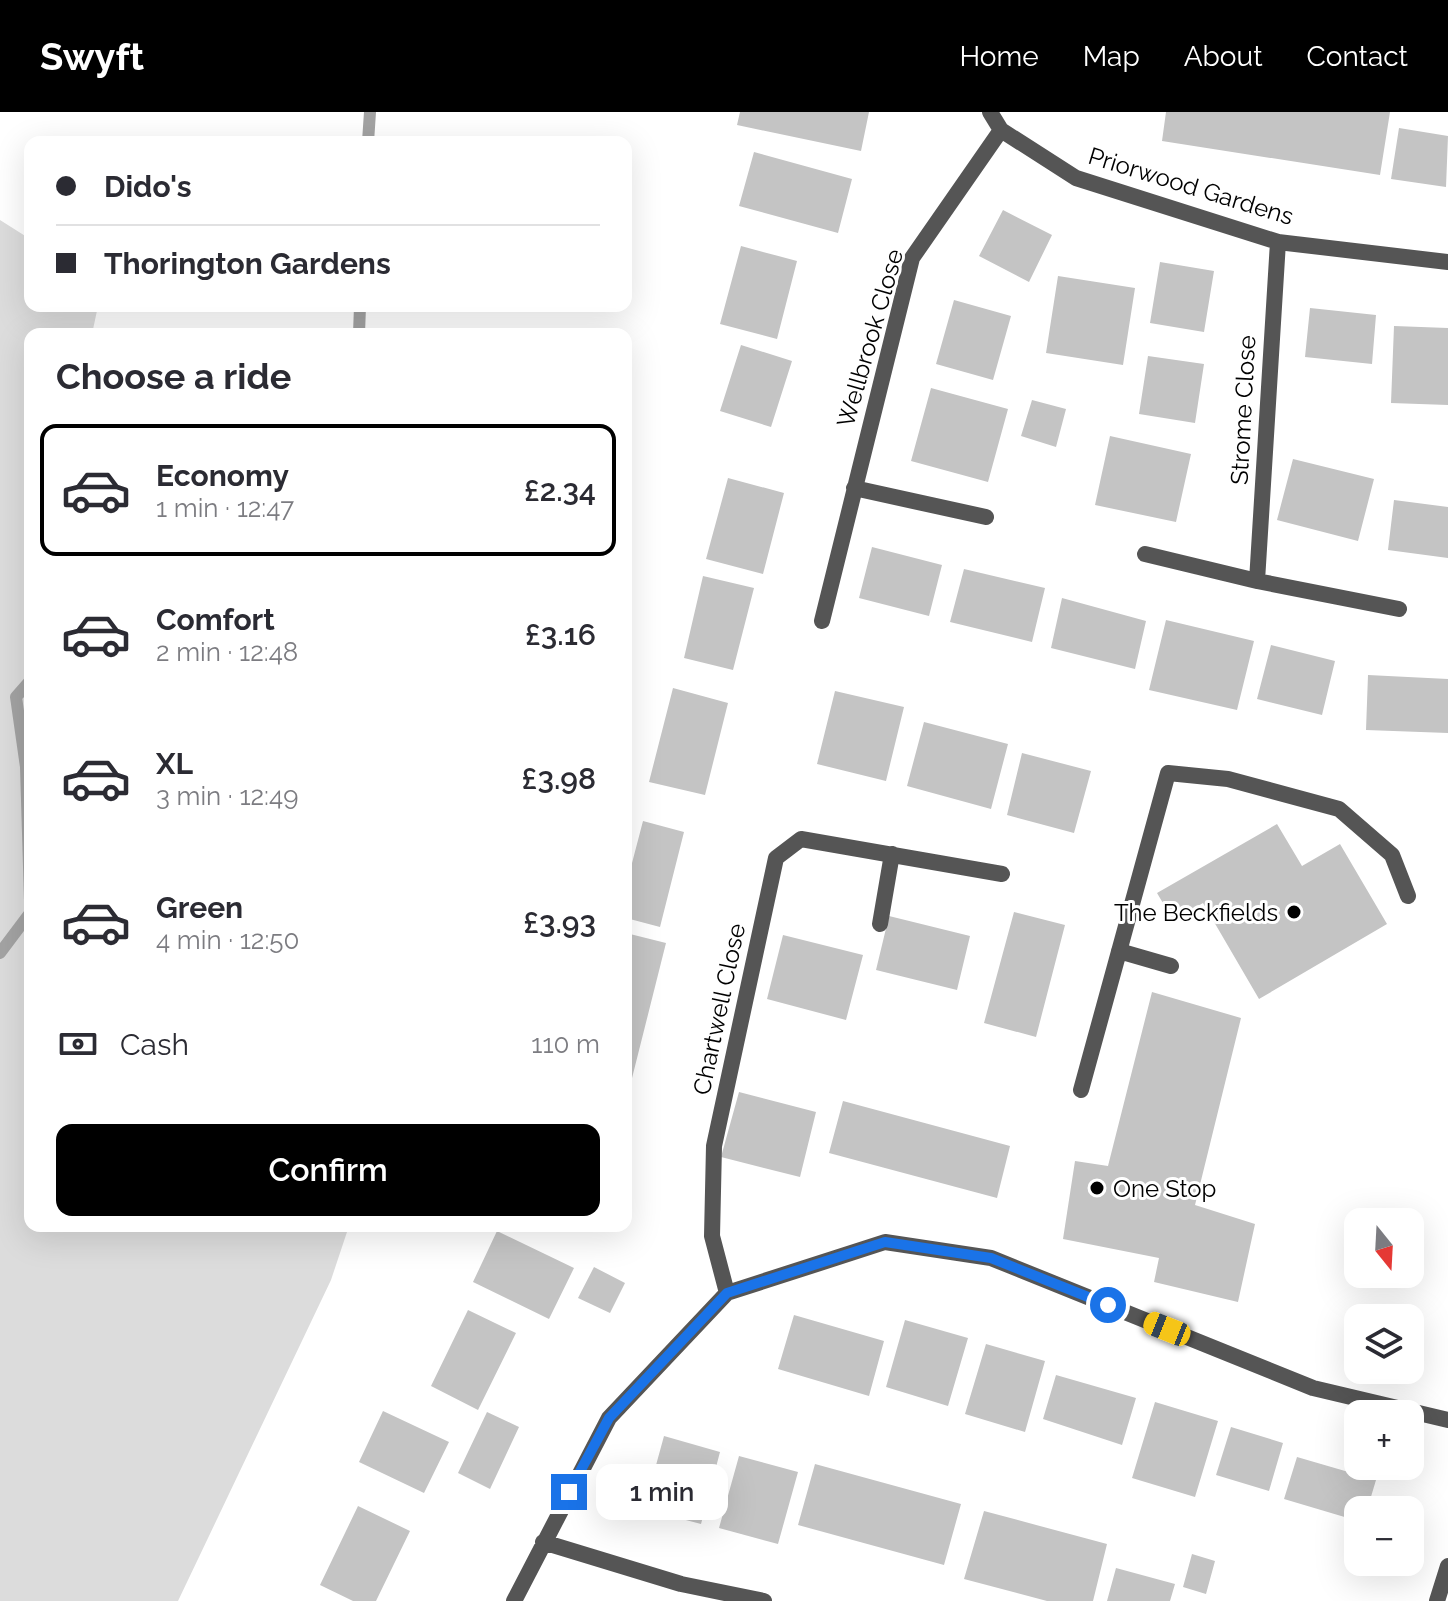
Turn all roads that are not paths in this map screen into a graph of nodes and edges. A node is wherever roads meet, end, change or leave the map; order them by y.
1 (990, 112) edge
2 (1001, 130) junction
3 (1278, 242) junction
4 (1448, 262) edge
5 (854, 488) junction
6 (986, 517) dead end
7 (1145, 554) dead end
8 (1257, 581) junction
9 (1399, 609) dead end
10 (822, 621) dead end
11 (892, 854) junction
12 (1002, 874) dead end
13 (1408, 896) dead end
14 (880, 924) dead end
15 (1119, 951) junction
16 (1171, 966) dead end
17 (1081, 1090) dead end
18 (727, 1293) junction
19 (1448, 1420) edge
20 (543, 1542) junction
21 (1448, 1566) edge
22 (514, 1601) edge
23 (764, 1601) edge
24 (1437, 1601) edge

1 - 2 street, Priorwood Gardens
2 - 3 street, Priorwood Gardens
2 - 5 street, Wellbrook Close
3 - 4 street, Priorwood Gardens
3 - 8 street, Strome Close
5 - 6 street
5 - 10 street, Wellbrook Close
7 - 8 street
8 - 9 street
11 - 12 street, Chartwell Close
11 - 14 street
11 - 18 street, Chartwell Close
13 - 15 street
15 - 16 street
15 - 17 street
18 - 19 street
18 - 20 street
20 - 22 street
20 - 23 street
21 - 24 street

